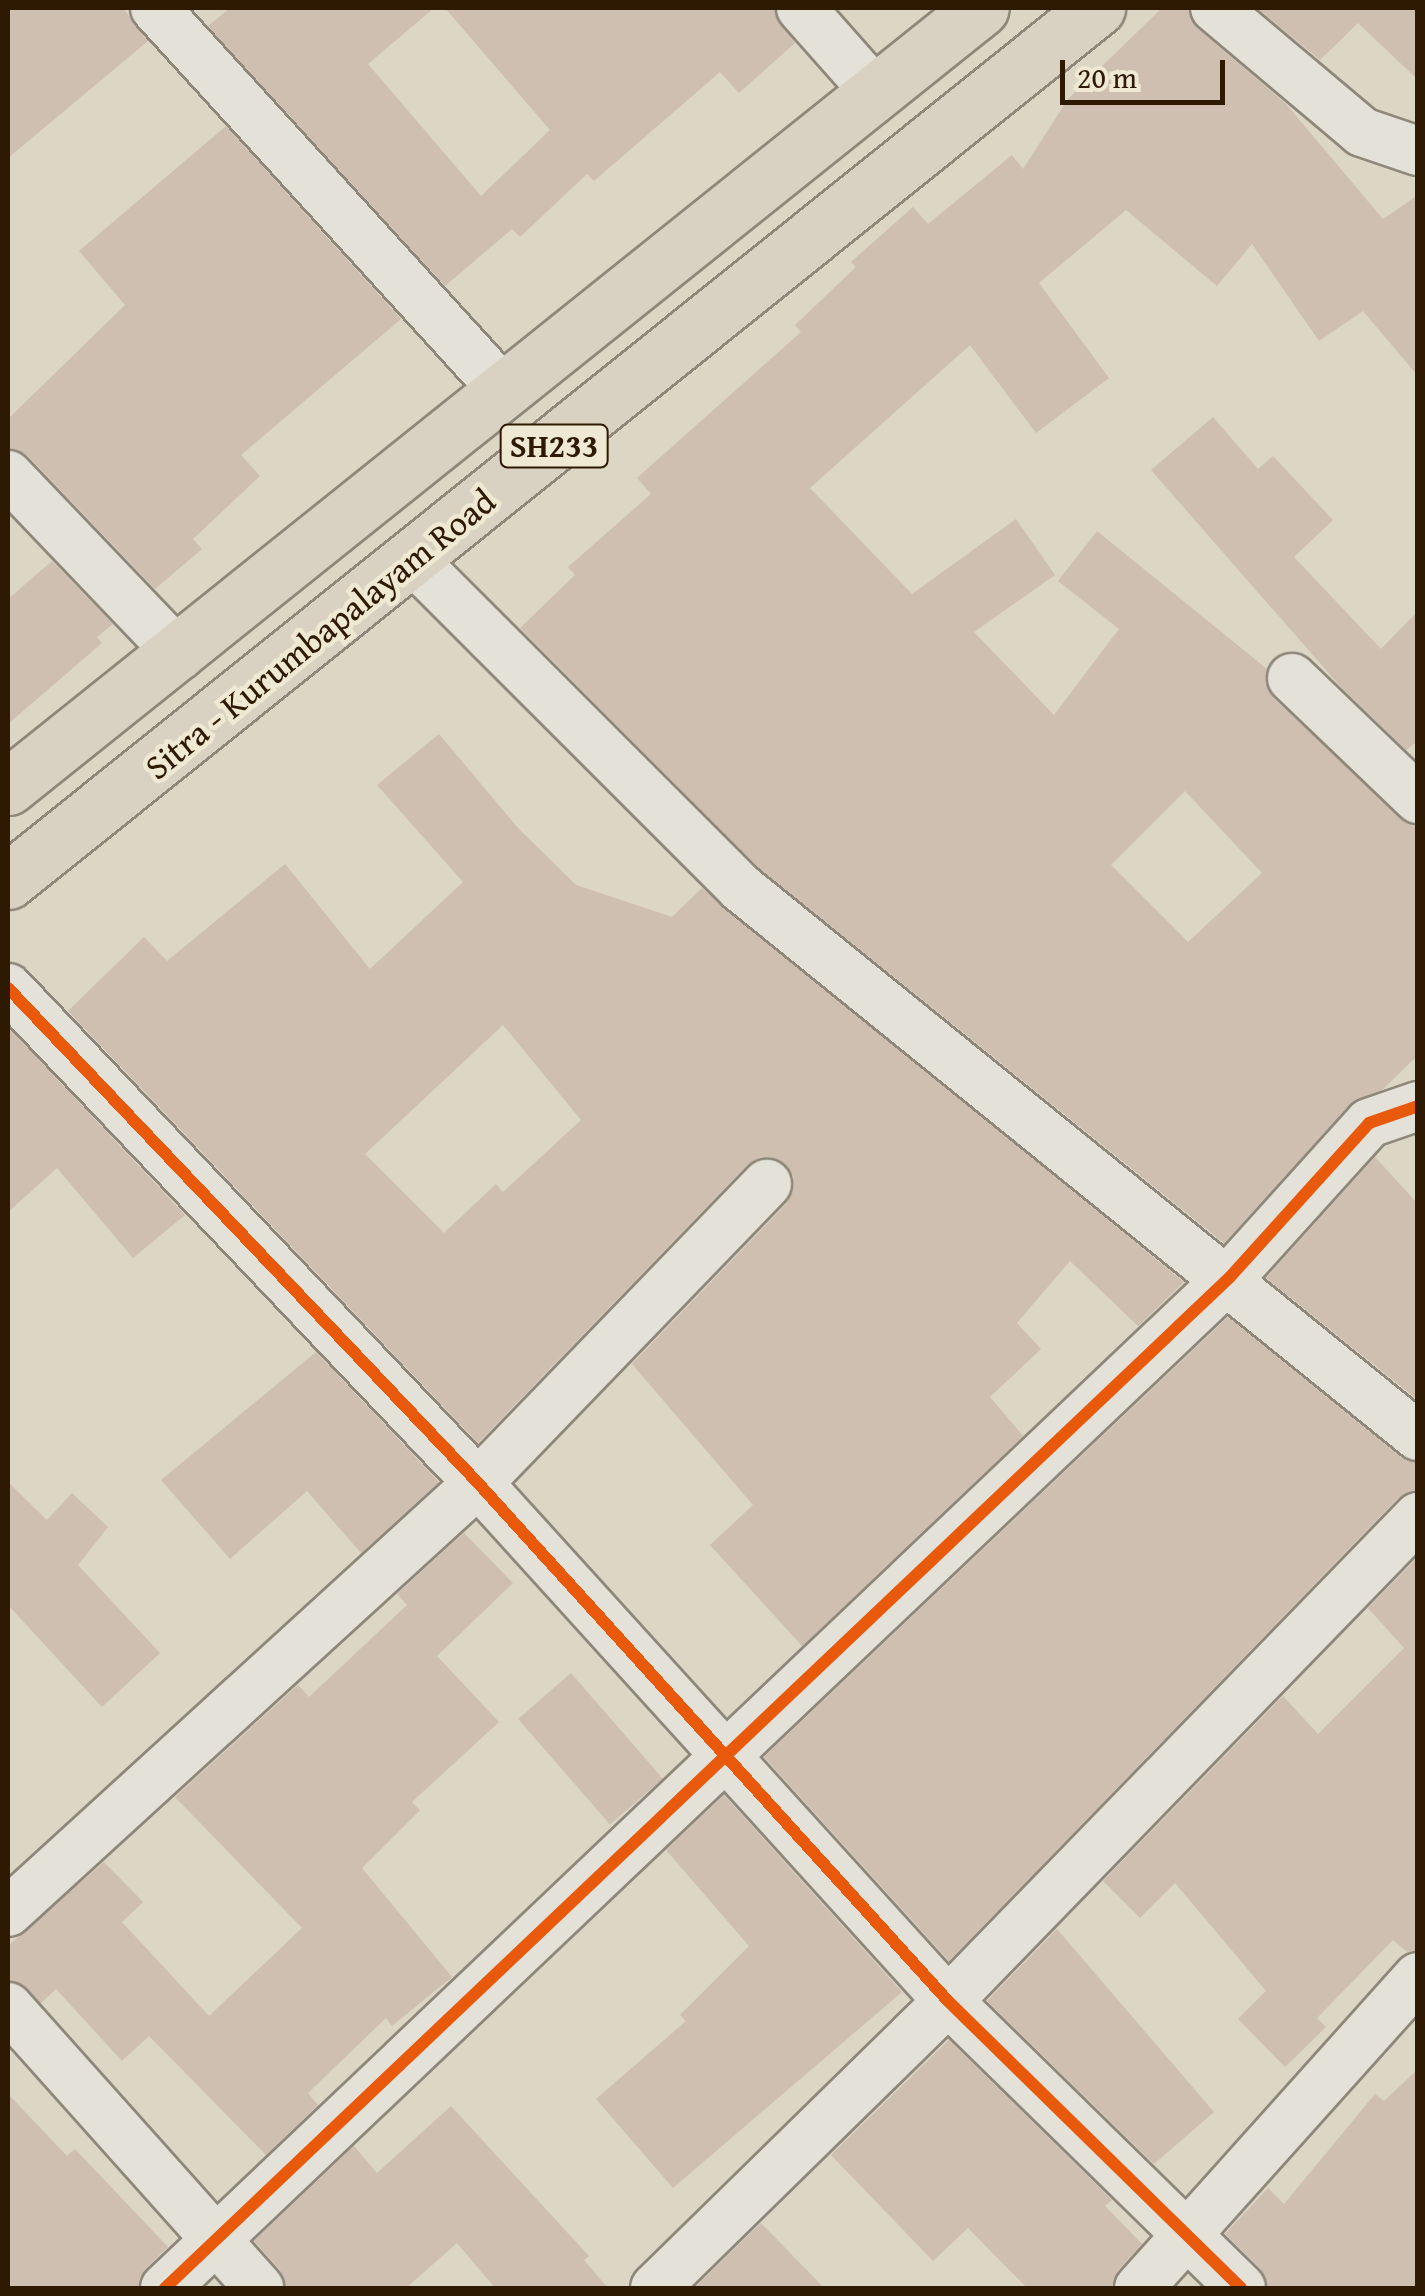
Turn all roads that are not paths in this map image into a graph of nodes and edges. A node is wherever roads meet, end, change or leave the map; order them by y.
1 (155, 8) edge
2 (801, 8) edge
3 (982, 8) edge
4 (1097, 8) edge
5 (1214, 8) edge
6 (878, 95) junction
7 (1418, 151) edge
8 (504, 391) junction
9 (8, 474) edge
10 (413, 560) junction
11 (180, 655) junction
12 (1292, 678) dead end
13 (8, 788) edge
14 (1418, 799) edge
15 (8, 881) edge
16 (8, 988) edge
17 (1418, 1106) edge
18 (767, 1184) dead end
19 (1230, 1278) junction
20 (1418, 1436) edge
21 (478, 1483) junction
22 (1418, 1517) edge
23 (726, 1756) junction
24 (8, 1912) edge
25 (1418, 1977) edge
26 (948, 2001) junction
27 (8, 2007) edge
28 (1187, 2238) junction
29 (211, 2241) junction
30 (164, 2288) edge
31 (258, 2288) edge
32 (654, 2288) edge
33 (1139, 2288) edge
34 (1241, 2288) edge

1 - 8 street
2 - 6 street
3 - 6 main road
4 - 10 main road, Sitra - Kurumbapalayam Road / SH233
5 - 7 street
6 - 8 main road
8 - 11 main road
9 - 11 street
10 - 15 main road, Sitra - Kurumbapalayam Road / SH233
10 - 19 street
11 - 13 main road
12 - 14 street
16 - 21 street
17 - 19 street
18 - 21 street
19 - 20 street
19 - 23 street
21 - 23 street
21 - 24 street
22 - 26 street
23 - 26 street
23 - 29 street
25 - 28 street
26 - 28 street
26 - 32 street
27 - 29 street
28 - 33 street
28 - 34 street
29 - 30 street
29 - 31 street

